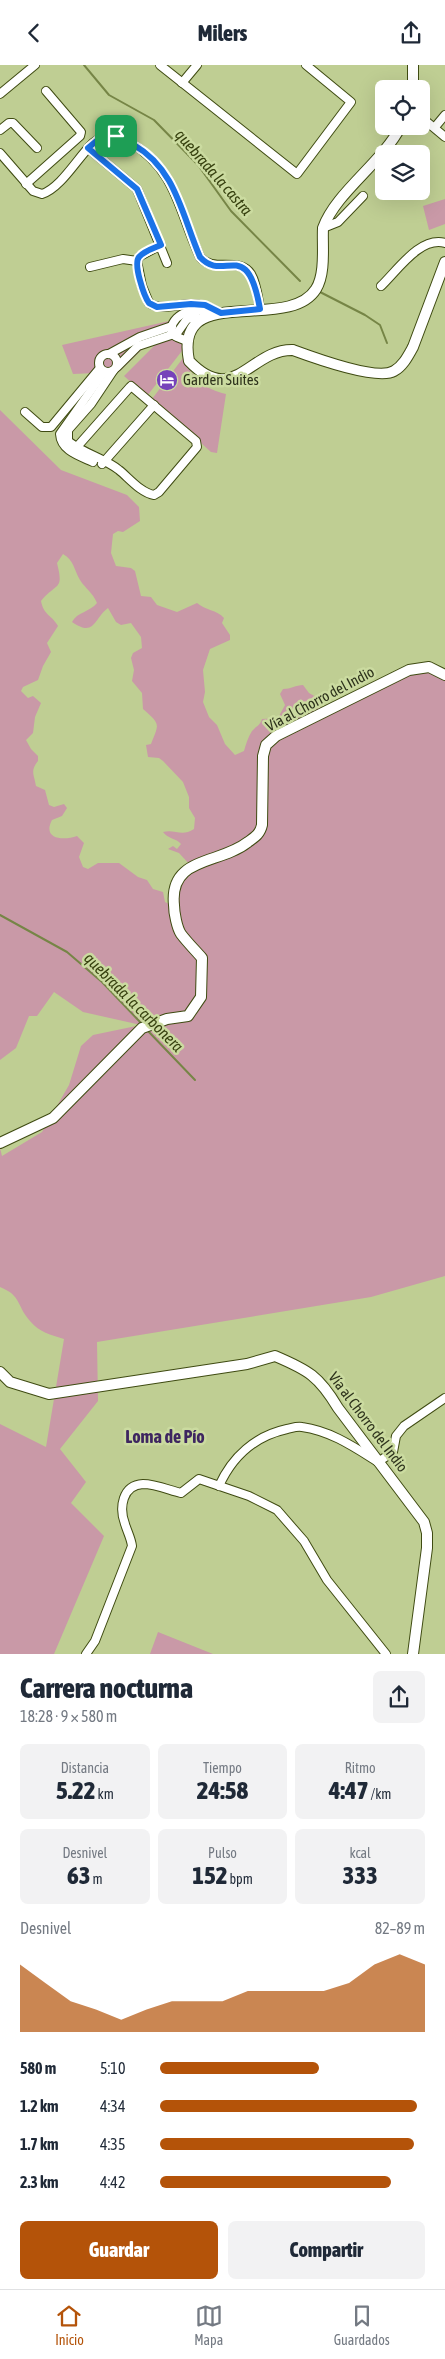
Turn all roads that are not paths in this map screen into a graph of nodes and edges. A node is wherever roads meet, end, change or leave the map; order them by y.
1 (35, 65) edge
2 (160, 65) edge
3 (197, 65) edge
4 (306, 65) edge
5 (413, 65) edge
6 (413, 80) edge
7 (182, 83) junction
8 (46, 91) dead end
9 (0, 95) edge
10 (445, 115) edge
11 (430, 123) edge
12 (435, 127) junction
13 (0, 130) edge
14 (395, 135) edge
15 (445, 137) edge
16 (37, 148) dead end
17 (88, 148) junction
18 (0, 153) edge
19 (26, 184) junction
20 (363, 196) dead end
21 (323, 228) junction
22 (445, 243) edge
23 (161, 245) junction
24 (137, 261) junction
25 (445, 262) edge
26 (167, 263) dead end
27 (90, 267) dead end
28 (381, 286) dead end
29 (260, 309) junction
30 (221, 313) junction
31 (206, 318) junction
32 (172, 326) junction
33 (175, 335) junction
34 (187, 341) junction
35 (109, 353) junction
36 (108, 369) junction
37 (154, 405) junction
38 (25, 412) dead end
39 (75, 450) junction
40 (102, 464) junction
41 (445, 675) edge
42 (0, 1143) edge
43 (0, 1372) edge
44 (445, 1399) edge
45 (378, 1462) junction
46 (219, 1486) junction
47 (86, 1654) edge
48 (386, 1654) edge
49 (413, 1654) edge

1 - 9 street
2 - 7 street
3 - 7 street
4 - 7 street
5 - 6 street
8 - 19 street
10 - 12 street
11 - 12 street
12 - 15 street
13 - 16 street
14 - 21 street
17 - 19 street
17 - 23 street
17 - 29 street
18 - 19 street
20 - 21 street
21 - 29 street
22 - 28 street
23 - 24 street
23 - 26 street
24 - 27 street
24 - 30 street
25 - 34 street
29 - 30 street
30 - 31 street
31 - 32 street
31 - 33 street
31 - 34 street
32 - 33 street
32 - 35 street
33 - 34 street
33 - 36 street
35 - 36 street
35 - 36 street
36 - 38 street
36 - 39 street
37 - 39 street
37 - 40 street
37 - 40 street
39 - 40 street
41 - 42 street, Vía al Chorro del Indio
43 - 45 street, Vía al Chorro del Indio
44 - 45 street
45 - 46 street
45 - 49 street, Vía al Chorro del Indio
46 - 47 street
46 - 48 street

